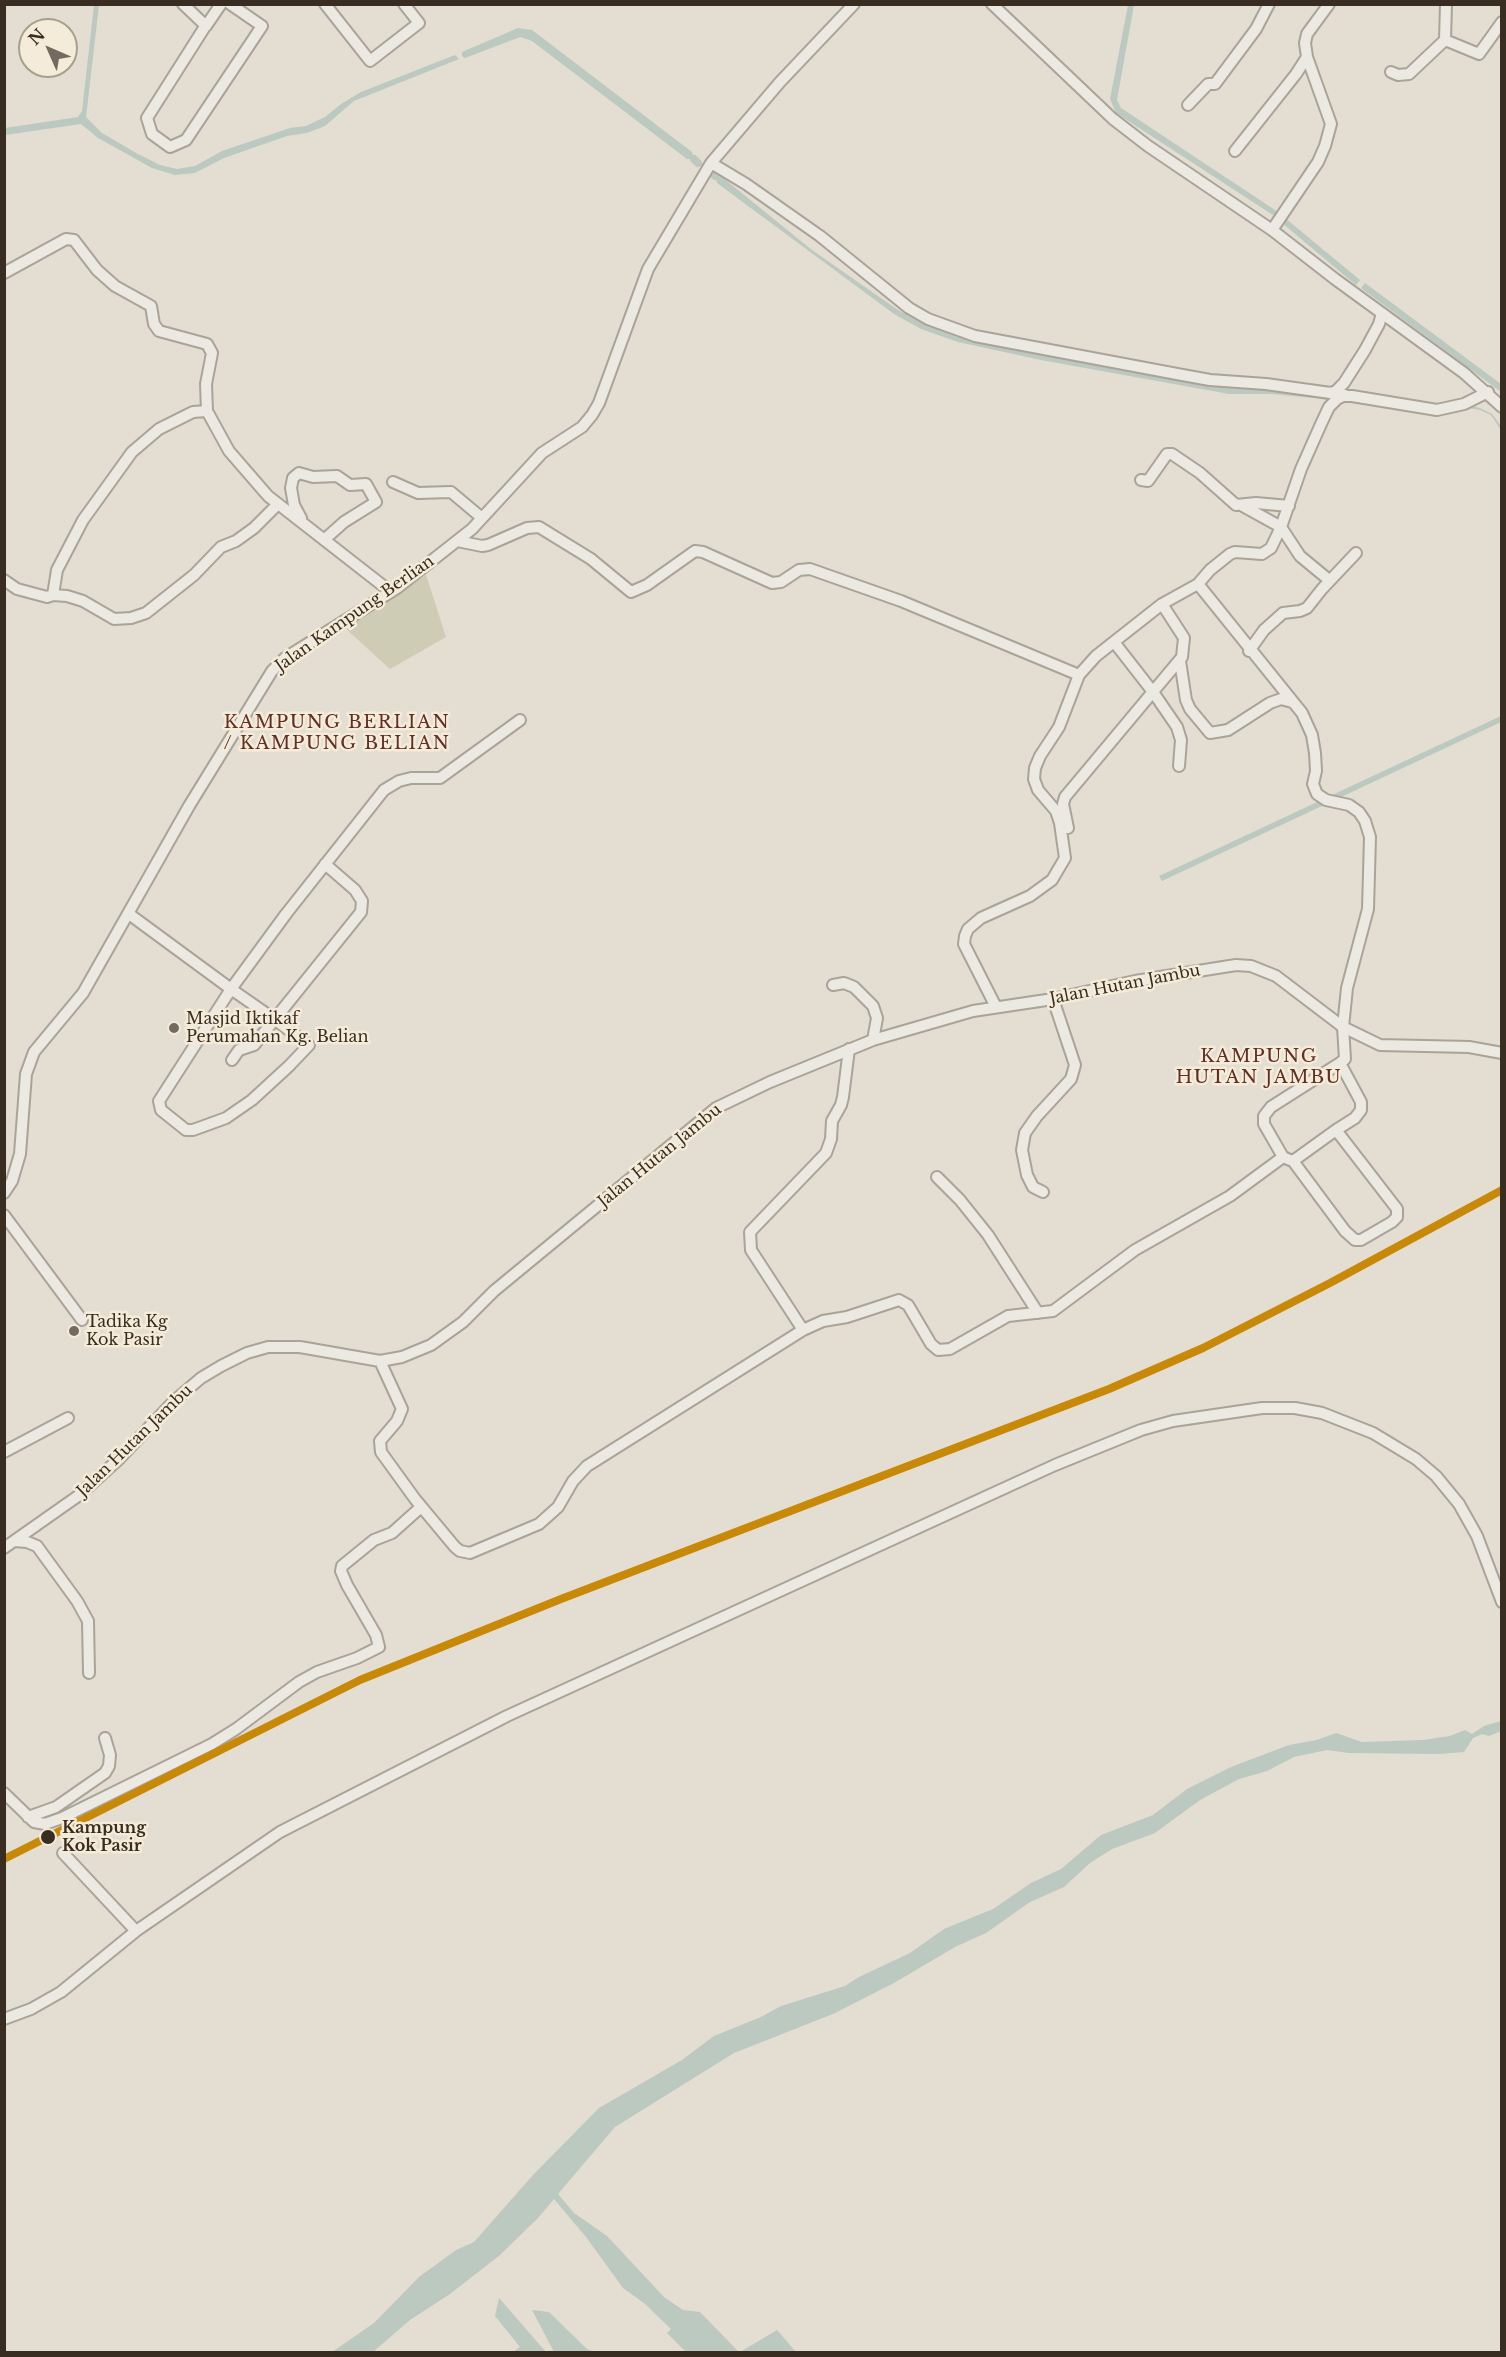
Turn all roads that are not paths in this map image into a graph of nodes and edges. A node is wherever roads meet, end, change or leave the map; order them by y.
1 (183, 4) edge
2 (221, 4) edge
3 (230, 4) edge
4 (326, 4) edge
5 (404, 4) edge
6 (854, 4) edge
7 (993, 4) edge
8 (1269, 4) edge
9 (1329, 4) edge
10 (1446, 4) edge
11 (1502, 22) edge
12 (206, 25) junction
13 (1445, 40) junction
14 (1307, 57) junction
15 (1391, 72) dead end
16 (1188, 105) dead end
17 (1235, 151) dead end
18 (711, 163) junction
19 (1272, 230) junction
20 (4, 273) edge
21 (1382, 313) junction
22 (1488, 392) junction
23 (1338, 397) junction
24 (1502, 407) edge
25 (207, 411) junction
26 (1141, 480) dead end
27 (393, 482) dead end
28 (278, 504) junction
29 (1243, 506) junction
30 (1289, 506) junction
31 (482, 518) junction
32 (303, 521) junction
33 (1281, 527) junction
34 (326, 539) junction
35 (457, 541) junction
36 (1356, 553) dead end
37 (4, 580) edge
38 (1329, 580) junction
39 (1198, 584) junction
40 (391, 592) junction
41 (53, 595) junction
42 (1162, 604) junction
43 (1114, 642) junction
44 (1250, 651) junction
45 (1179, 661) junction
46 (1079, 675) junction
47 (1154, 692) junction
48 (1292, 702) junction
49 (520, 720) dead end
50 (1179, 766) dead end
51 (1065, 858) junction
52 (325, 864) junction
53 (129, 914) junction
54 (833, 985) dead end
55 (231, 989) junction
56 (1053, 999) junction
57 (996, 1007) junction
58 (274, 1019) junction
59 (1343, 1028) junction
60 (873, 1040) junction
61 (849, 1049) junction
62 (1502, 1053) edge
63 (232, 1060) dead end
64 (1341, 1063) junction
65 (1336, 1130) junction
66 (1288, 1159) junction
67 (937, 1177) dead end
68 (1043, 1192) dead end
69 (4, 1193) edge
70 (4, 1215) edge
71 (1038, 1313) junction
72 (82, 1320) dead end
73 (803, 1330) junction
74 (380, 1361) junction
75 (68, 1418) dead end
76 (4, 1452) edge
77 (421, 1507) junction
78 (9, 1545) edge
79 (1502, 1602) edge
80 (89, 1672) dead end
81 (105, 1738) dead end
82 (4, 1793) edge
83 (31, 1820) junction
84 (63, 1853) dead end
85 (136, 1931) junction
86 (4, 2019) edge

1 - 12 street
2 - 12 street
3 - 12 street
4 - 5 street
6 - 18 street, Jalan Kampung Berlian
7 - 19 street
8 - 16 street
9 - 14 street
10 - 13 street
11 - 13 street
13 - 15 street
14 - 17 street
14 - 19 street
18 - 23 street
18 - 31 street, Jalan Kampung Berlian
19 - 21 street
20 - 25 street
21 - 22 street
21 - 23 street
22 - 23 street
22 - 24 street
23 - 30 street
25 - 28 street
25 - 41 street
26 - 29 street
27 - 31 street
28 - 32 street
28 - 41 street
29 - 30 street
29 - 33 street
30 - 33 street
31 - 35 street, Jalan Kampung Berlian
32 - 34 street
32 - 34 street
33 - 38 street
33 - 39 street
34 - 40 street
35 - 40 street, Jalan Kampung Berlian
35 - 46 street
36 - 38 street
37 - 41 street
38 - 44 street
39 - 42 street
39 - 44 street
40 - 53 street, Jalan Kampung Berlian
42 - 43 street
42 - 45 street
43 - 46 street
43 - 47 street
44 - 48 street
45 - 47 street
45 - 48 street
46 - 51 street
47 - 50 street
47 - 51 street
48 - 59 street
49 - 52 street
51 - 57 street
52 - 55 street
52 - 58 street
53 - 55 street
53 - 69 street, Jalan Kampung Berlian
54 - 60 street
55 - 58 street
55 - 58 street
56 - 57 street, Jalan Hutan Jambu
56 - 59 street, Jalan Hutan Jambu
56 - 68 street
57 - 60 street, Jalan Hutan Jambu
58 - 63 street
59 - 62 street, Jalan Hutan Jambu
59 - 64 street
60 - 61 street, Jalan Hutan Jambu
61 - 73 street
61 - 74 street, Jalan Hutan Jambu
64 - 65 street
64 - 66 street
65 - 66 street
65 - 66 street
66 - 71 street
67 - 71 street
70 - 72 street
71 - 73 street
73 - 77 street
74 - 77 street
74 - 78 street, Jalan Hutan Jambu
75 - 76 street
77 - 83 street
78 - 80 street
79 - 85 street
81 - 83 street
82 - 83 street
84 - 85 street
85 - 86 street

